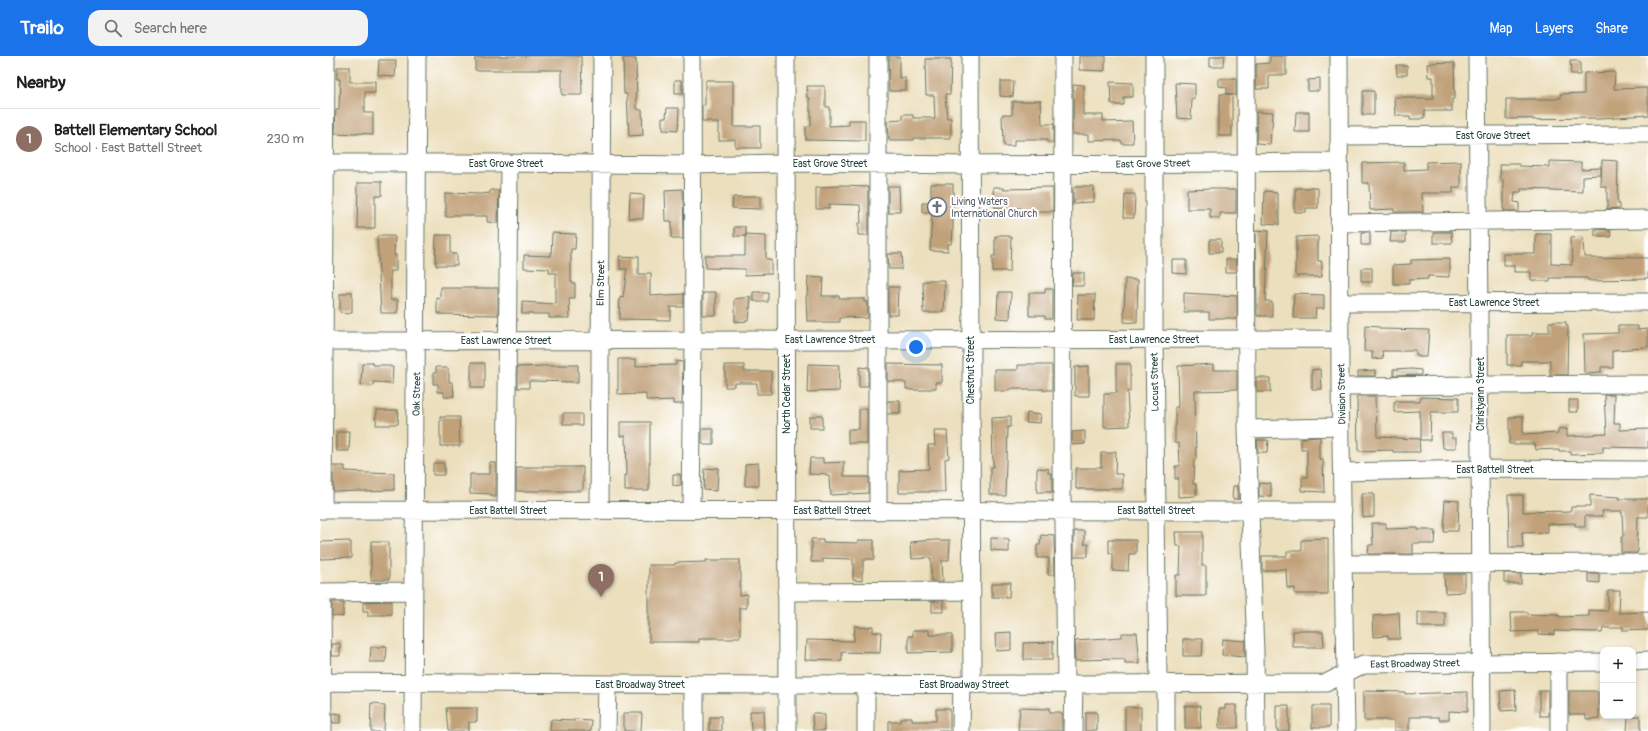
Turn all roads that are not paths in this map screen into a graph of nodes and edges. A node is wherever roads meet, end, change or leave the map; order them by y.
1 (326, 56) edge
2 (417, 56) edge
3 (602, 56) edge
4 (692, 56) edge
5 (786, 56) edge
6 (878, 56) edge
7 (970, 56) edge
8 (1062, 56) edge
9 (1154, 56) edge
10 (1246, 56) edge
11 (1339, 56) edge
12 (1477, 56) edge
13 (1648, 134) edge
14 (1478, 135) junction
15 (1339, 136) junction
16 (1154, 162) junction
17 (1246, 162) junction
18 (1339, 162) junction
19 (322, 163) edge
20 (417, 163) junction
21 (509, 163) junction
22 (786, 163) junction
23 (879, 163) junction
24 (1063, 164) junction
25 (602, 165) junction
26 (692, 165) junction
27 (970, 165) junction
28 (1648, 219) edge
29 (1478, 221) junction
30 (1340, 223) junction
31 (1479, 302) junction
32 (1648, 302) edge
33 (1340, 303) junction
34 (1154, 338) junction
35 (878, 339) junction
36 (970, 339) junction
37 (1062, 339) junction
38 (1246, 339) junction
39 (1340, 339) junction
40 (322, 340) edge
41 (416, 340) junction
42 (508, 340) junction
43 (600, 340) junction
44 (693, 340) junction
45 (786, 340) junction
46 (1648, 384) edge
47 (1340, 386) junction
48 (1480, 386) junction
49 (1341, 427) junction
50 (1247, 429) junction
51 (1480, 469) junction
52 (1648, 470) edge
53 (1342, 472) junction
54 (321, 510) edge
55 (415, 510) junction
56 (506, 510) junction
57 (599, 510) junction
58 (691, 510) junction
59 (786, 510) junction
60 (878, 510) junction
61 (971, 510) junction
62 (1063, 510) junction
63 (1156, 510) junction
64 (1250, 511) junction
65 (1343, 511) junction
66 (1481, 563) junction
67 (1648, 563) edge
68 (1344, 564) junction
69 (414, 591) junction
70 (972, 591) junction
71 (321, 592) edge
72 (786, 592) junction
73 (1559, 662) junction
74 (1600, 662) edge
75 (1636, 662) edge
76 (1648, 662) edge
77 (1482, 663) junction
78 (1346, 673) junction
79 (321, 682) edge
80 (413, 682) junction
81 (1162, 683) junction
82 (1256, 683) junction
83 (608, 684) junction
84 (694, 684) junction
85 (787, 684) junction
86 (866, 684) junction
87 (967, 684) junction
88 (1070, 684) junction
89 (323, 731) edge
90 (413, 731) edge
91 (607, 731) edge
92 (694, 731) edge
93 (787, 731) edge
94 (866, 731) edge
95 (961, 731) edge
96 (1074, 731) edge
97 (1166, 731) edge
98 (1256, 731) edge
99 (1346, 731) edge
100 (1482, 731) edge
101 (1560, 731) edge

1 - 19 street
2 - 20 street, Oak Street
3 - 25 street, Elm Street
4 - 26 street
5 - 22 street, North Cedar Street
6 - 23 street
7 - 27 street, Chestnut Street
8 - 24 street
9 - 16 street, Locust Street
10 - 17 street
11 - 15 street, Division Street
12 - 14 street, Christyann Street
13 - 14 street, East Grove Street
14 - 15 street, East Grove Street
14 - 29 street, Christyann Street
15 - 18 street, Division Street
16 - 17 street, East Grove Street
16 - 24 street, East Grove Street
16 - 34 street, Locust Street
17 - 18 street, East Grove Street
17 - 38 street
18 - 30 street, Division Street
19 - 20 street, East Grove Street
19 - 40 street
20 - 21 street, East Grove Street
20 - 41 street, Oak Street
21 - 25 street, East Grove Street
21 - 42 street
22 - 23 street, East Grove Street
22 - 26 street, East Grove Street
22 - 45 street, North Cedar Street
23 - 27 street, East Grove Street
23 - 35 street
24 - 27 street, East Grove Street
24 - 37 street
25 - 26 street, East Grove Street
25 - 43 street, Elm Street
26 - 44 street
27 - 36 street, Chestnut Street
28 - 29 street
29 - 30 street
29 - 31 street, Christyann Street
30 - 33 street, Division Street
31 - 32 street, East Lawrence Street
31 - 33 street, East Lawrence Street
31 - 48 street, Christyann Street
33 - 39 street, Division Street
34 - 37 street, East Lawrence Street
34 - 38 street, East Lawrence Street
34 - 63 street, Locust Street
35 - 36 street, East Lawrence Street
35 - 45 street, East Lawrence Street
35 - 60 street
36 - 37 street, East Lawrence Street
36 - 61 street, Chestnut Street
37 - 62 street
38 - 39 street, East Lawrence Street
38 - 50 street
39 - 47 street, Division Street
40 - 41 street, East Lawrence Street
40 - 54 street
41 - 42 street, East Lawrence Street
41 - 55 street, Oak Street
42 - 43 street, East Lawrence Street
42 - 56 street
43 - 44 street, East Lawrence Street
43 - 57 street, Elm Street
44 - 45 street, East Lawrence Street
44 - 58 street
45 - 59 street, North Cedar Street
46 - 48 street
47 - 48 street
47 - 49 street, Division Street
48 - 51 street, Christyann Street
49 - 50 street
49 - 53 street, Division Street
50 - 64 street
51 - 52 street, East Battell Street
51 - 53 street, East Battell Street
51 - 66 street, Christyann Street
53 - 65 street, Division Street
54 - 55 street, East Battell Street
55 - 56 street, East Battell Street
55 - 69 street, Oak Street
56 - 57 street, East Battell Street
57 - 58 street, East Battell Street
58 - 59 street, East Battell Street
59 - 60 street, East Battell Street
59 - 72 street, North Cedar Street
60 - 61 street, East Battell Street
61 - 62 street, East Battell Street
61 - 70 street, Chestnut Street
62 - 63 street, East Battell Street
62 - 88 street
63 - 64 street, East Battell Street
63 - 81 street, Locust Street
64 - 65 street, East Battell Street
64 - 82 street
65 - 68 street, Division Street
66 - 67 street
66 - 68 street
66 - 77 street, Christyann Street
68 - 78 street, Division Street
69 - 71 street
69 - 80 street, Oak Street
70 - 72 street
70 - 87 street, Chestnut Street
71 - 79 street
72 - 85 street, North Cedar Street
73 - 74 street, East Broadway Street
73 - 77 street, East Broadway Street
73 - 101 street
75 - 76 street
77 - 78 street, East Broadway Street
77 - 100 street, Christyann Street
78 - 82 street, East Broadway Street
78 - 99 street, Division Street
79 - 80 street, East Broadway Street
79 - 89 street
80 - 83 street, East Broadway Street
80 - 90 street, Oak Street
81 - 82 street, East Broadway Street
81 - 88 street, East Broadway Street
81 - 97 street, Locust Street
82 - 98 street
83 - 84 street, East Broadway Street
83 - 91 street
84 - 85 street, East Broadway Street
84 - 92 street
85 - 86 street, East Broadway Street
85 - 93 street, North Cedar Street
86 - 87 street, East Broadway Street
86 - 94 street
87 - 88 street, East Broadway Street
87 - 95 street, Chestnut Street
88 - 96 street

